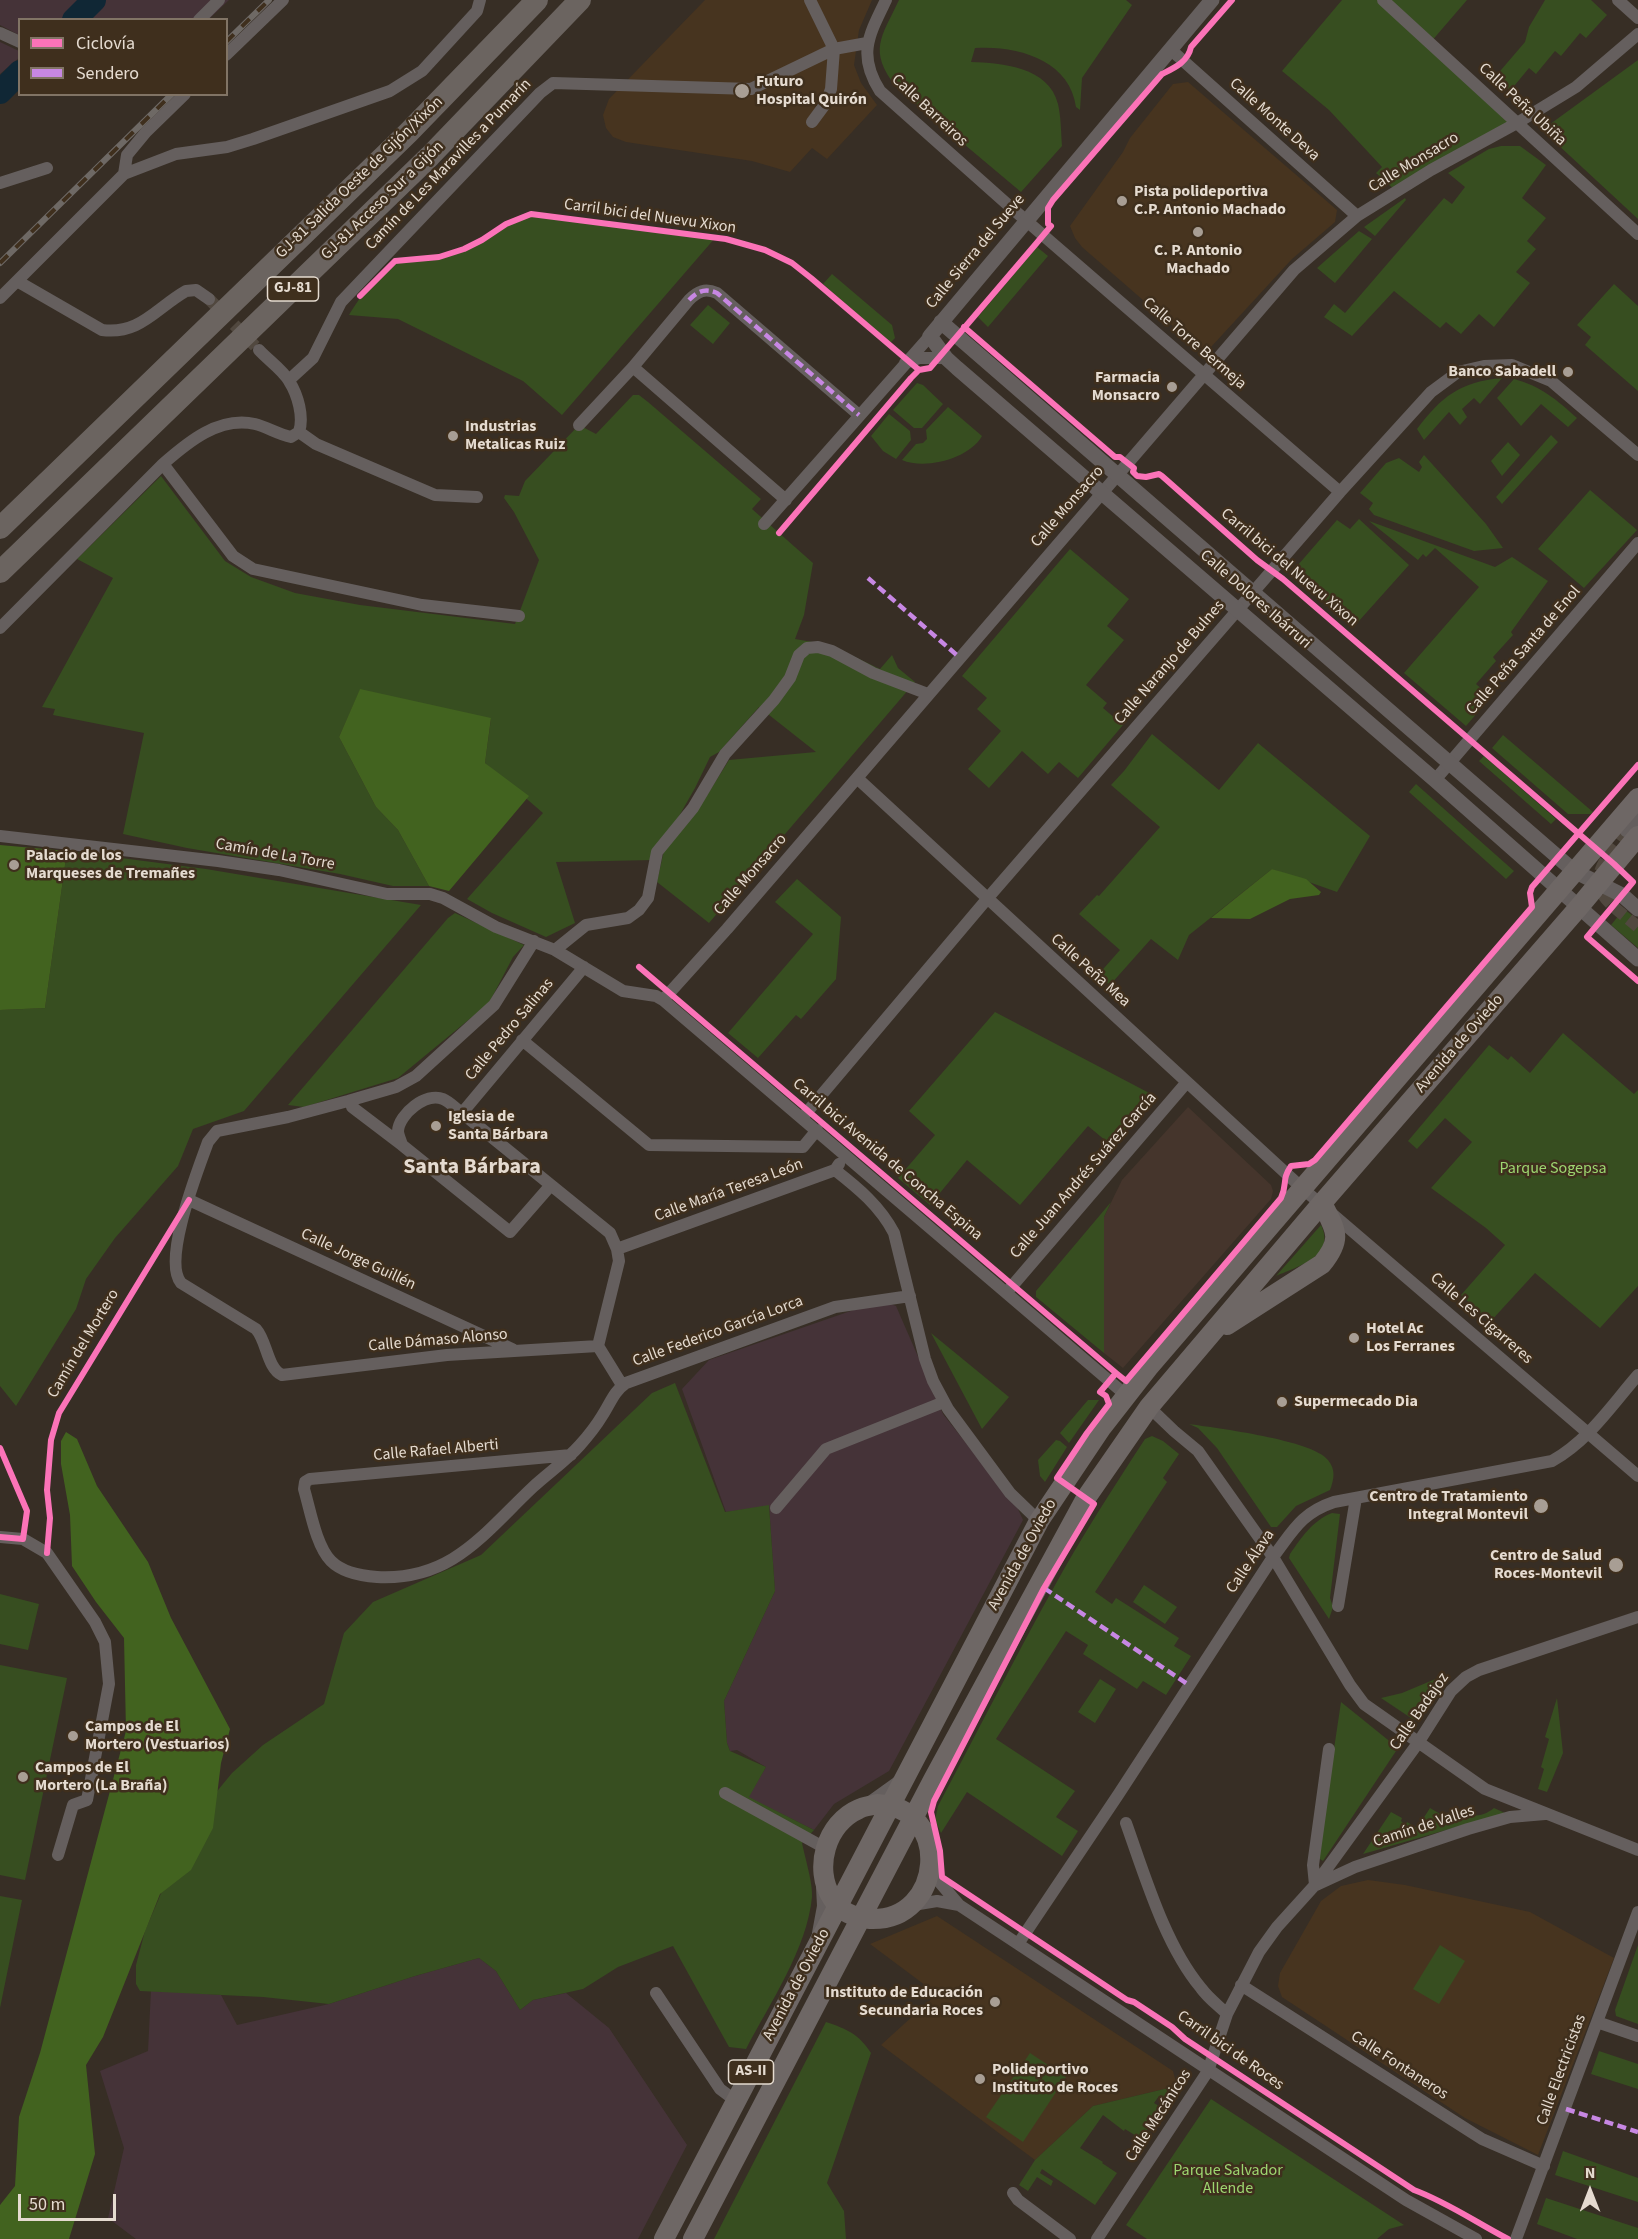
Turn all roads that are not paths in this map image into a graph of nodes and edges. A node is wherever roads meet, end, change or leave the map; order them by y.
1 (219, 0) edge
2 (283, 0) edge
3 (480, 0) edge
4 (537, 0) edge
5 (580, 0) edge
6 (810, 0) edge
7 (886, 0) edge
8 (1212, 0) edge
9 (1383, 0) edge
10 (1618, 0) edge
11 (201, 18) edge
12 (1638, 18) edge
13 (0, 33) edge
14 (1638, 34) edge
15 (18, 41) edge
16 (867, 43) junction
17 (834, 49) junction
18 (1170, 49) junction
19 (228, 52) edge
20 (183, 96) edge
21 (812, 122) dead end
22 (1517, 123) junction
23 (47, 168) dead end
24 (124, 174) junction
25 (0, 183) edge
26 (1357, 216) junction
27 (1027, 220) junction
28 (1638, 234) edge
29 (17, 281) junction
30 (0, 298) edge
31 (209, 299) tunnel mouth
32 (941, 322) junction
33 (930, 336) junction
34 (259, 350) tunnel mouth
35 (946, 358) junction
36 (904, 364) junction
37 (633, 367) junction
38 (1204, 374) junction
39 (289, 380) junction
40 (859, 415) junction
41 (579, 426) dead end
42 (299, 432) junction
43 (1638, 455) edge
44 (163, 465) junction
45 (1117, 475) junction
46 (1340, 492) junction
47 (1102, 493) junction
48 (477, 497) dead end
49 (786, 500) junction
50 (764, 524) dead end
51 (0, 528) edge
52 (1638, 543) edge
53 (0, 572) edge
54 (1253, 593) junction
55 (1238, 610) junction
56 (519, 615) dead end
57 (0, 628) edge
58 (928, 694) junction
59 (1449, 763) junction
60 (857, 778) junction
61 (1435, 780) junction
62 (1638, 798) edge
63 (1638, 818) edge
64 (1632, 834) edge
65 (0, 836) edge
66 (1574, 871) junction
67 (1597, 884) junction
68 (1559, 889) junction
69 (987, 899) junction
70 (1579, 907) junction
71 (1638, 909) edge
72 (534, 941) junction
73 (555, 950) junction
74 (1638, 959) edge
75 (584, 967) junction
76 (663, 1000) junction
77 (522, 1040) junction
78 (1187, 1082) junction
79 (352, 1107) dead end
80 (462, 1113) junction
81 (802, 1118) junction
82 (817, 1130) junction
83 (402, 1145) junction
84 (846, 1155) junction
85 (835, 1170) junction
86 (551, 1185) junction
87 (1302, 1188) junction
88 (189, 1200) junction
89 (1322, 1203) junction
90 (617, 1249) junction
91 (1007, 1292) junction
92 (910, 1296) junction
93 (1208, 1338) junction
94 (598, 1346) junction
95 (514, 1350) junction
96 (1638, 1375) edge
97 (622, 1385) junction
98 (1126, 1396) junction
99 (944, 1402) junction
100 (1149, 1407) junction
101 (1589, 1435) junction
102 (571, 1455) junction
103 (1638, 1476) edge
104 (1356, 1498) junction
105 (776, 1508) dead end
106 (1039, 1521) junction
107 (0, 1537) edge
108 (1273, 1557) junction
109 (330, 1560) joint
110 (1338, 1606) dead end
111 (1638, 1617) edge
112 (1418, 1743) junction
113 (1329, 1749) dead end
114 (909, 1772) junction
115 (725, 1793) dead end
116 (892, 1805) junction
117 (859, 1809) junction
118 (1546, 1814) junction
119 (914, 1817) junction
120 (1126, 1823) dead end
121 (825, 1848) junction
122 (1638, 1850) edge
123 (58, 1855) dead end
124 (932, 1864) junction
125 (822, 1874) junction
126 (1315, 1885) junction
127 (913, 1905) junction
128 (959, 1905) junction
129 (838, 1907) junction
130 (1638, 1912) edge
131 (862, 1918) junction
132 (884, 1920) junction
133 (848, 1944) junction
134 (1018, 1944) junction
135 (812, 1954) junction
136 (1241, 1985) junction
137 (656, 1993) dead end
138 (1227, 2014) junction
139 (1597, 2022) junction
140 (1638, 2036) edge
141 (1209, 2071) junction
142 (736, 2101) junction
143 (1544, 2166) junction
144 (1012, 2193) dead end
145 (664, 2239) edge
146 (693, 2239) edge
147 (1070, 2239) edge
148 (1097, 2239) edge
149 (1476, 2239) edge
150 (1516, 2239) edge

1 - 11 street
2 - 19 street
3 - 24 street
4 - 51 highway, GJ-81 Salida Oeste de Gijón/Xixón / GJ-81
5 - 53 highway, GJ-81 Acceso Sur a Gijón / GJ-81
6 - 17 street
7 - 16 street
8 - 18 street, Calle Sierra del Sueve
9 - 22 street, Calle Peña Ubiña
10 - 12 street
13 - 15 street
14 - 22 street, Calle Monsacro
16 - 17 street, Camín de Les Maravilles a Pumarín
16 - 27 street, Calle Barreiros
17 - 21 street
17 - 39 street, Camín de Les Maravilles a Pumarín
18 - 26 street, Calle Monte Deva
18 - 27 street, Calle Sierra del Sueve
20 - 24 street
22 - 26 street, Calle Monsacro
22 - 28 street, Calle Peña Ubiña
23 - 25 street
24 - 29 street
26 - 38 street, Calle Monsacro
27 - 32 street, Calle Sierra del Sueve
27 - 38 street, Calle Torre Bermeja
29 - 30 street
29 - 31 street
32 - 33 street, Calle Sierra del Sueve
32 - 45 street, Calle Dolores Ibárruri
33 - 35 street, Calle Dolores Ibárruri
33 - 36 street, Calle Sierra del Sueve
34 - 39 street
35 - 36 street
35 - 47 street, Calle Dolores Ibárruri
36 - 40 street, Calle Sierra del Sueve
37 - 40 street
37 - 41 street
37 - 49 street
38 - 45 street, Calle Monsacro
38 - 46 street, Calle Torre Bermeja
39 - 42 street
40 - 49 street, Calle Sierra del Sueve
42 - 44 street
42 - 48 street
43 - 46 street, Calle Naranjo de Bulnes
44 - 56 street
44 - 57 street
45 - 47 street, Calle Monsacro
45 - 54 street, Calle Dolores Ibárruri
46 - 54 street, Calle Naranjo de Bulnes
47 - 55 street, Calle Dolores Ibárruri
47 - 58 street, Calle Monsacro
49 - 50 street, Calle Sierra del Sueve
52 - 59 street, Calle Peña Santa de Enol
54 - 55 street, Calle Naranjo de Bulnes
54 - 59 street, Calle Dolores Ibárruri
55 - 61 street, Calle Dolores Ibárruri
55 - 69 street, Calle Naranjo de Bulnes
58 - 60 street, Calle Monsacro
58 - 73 street
59 - 61 street, Calle Peña Santa de Enol
59 - 66 street, Calle Dolores Ibárruri
60 - 69 street, Calle Peña Mea
60 - 76 street, Calle Monsacro
61 - 68 street, Calle Dolores Ibárruri
62 - 66 main road, Avenida de Oviedo
63 - 64 street
64 - 67 main road, Avenida de Oviedo
65 - 72 street, Camín de La Torre
66 - 67 street, Calle Dolores Ibárruri
66 - 68 main road, Avenida de Oviedo
67 - 70 main road, Avenida de Oviedo
67 - 71 street, Calle Dolores Ibárruri
68 - 70 street, Calle Dolores Ibárruri
68 - 87 main road, Avenida de Oviedo
69 - 78 street, Calle Peña Mea
69 - 81 street, Calle Naranjo de Bulnes
70 - 74 street, Calle Dolores Ibárruri
70 - 89 main road, Avenida de Oviedo
72 - 73 street, Camín de La Torre
72 - 88 street
73 - 75 street, Camín de La Torre
75 - 76 street, Camín de La Torre
75 - 77 street, Calle Pedro Salinas
76 - 81 street
77 - 80 street, Calle Pedro Salinas
77 - 82 street
78 - 87 street, Calle Peña Mea
78 - 91 street, Calle Juan Andrés Suárez García
79 - 83 street
80 - 83 street
80 - 86 street
81 - 82 street
82 - 84 street
83 - 86 street
84 - 85 street
84 - 91 street
85 - 90 street, Calle María Teresa León
85 - 92 street
86 - 90 street
87 - 89 street, Calle Les Cigarreres
87 - 98 main road, Avenida de Oviedo
88 - 95 street, Calle Jorge Guillén
88 - 95 street, Calle Dámaso Alonso
89 - 93 main road, Avenida de Oviedo
89 - 93 main road, Avenida de Oviedo
89 - 101 street, Calle Les Cigarreres
90 - 94 street
91 - 98 street
92 - 97 street, Calle Federico García Lorca
92 - 99 street
93 - 100 main road, Avenida de Oviedo
94 - 95 street, Calle Dámaso Alonso
94 - 97 street
96 - 101 street, Calle Álava
97 - 102 street, Calle Federico García Lorca
98 - 106 main road, Avenida de Oviedo
99 - 105 street
99 - 106 street
100 - 108 street
100 - 119 main road, Avenida de Oviedo
101 - 103 street, Calle Les Cigarreres
101 - 104 street, Calle Álava
102 - 109 street, Calle Federico García Lorca
102 - 109 street, Calle Rafael Alberti
104 - 108 street, Calle Álava
104 - 110 street
106 - 114 main road, Avenida de Oviedo
107 - 123 street
108 - 112 street
108 - 134 street, Calle Álava
111 - 112 street, Calle Badajoz
112 - 118 street
112 - 126 street, Calle Badajoz
113 - 126 street
114 - 116 main road, Avenida de Oviedo
114 - 117 street
115 - 121 street
116 - 117 main road
116 - 119 main road
116 - 129 main road, Avenida de Oviedo
117 - 121 main road
118 - 122 street
118 - 126 street, Camín de Valles
119 - 124 main road
119 - 131 main road, Avenida de Oviedo / AS-II
120 - 138 street
121 - 125 main road
124 - 127 main road
124 - 128 street
125 - 129 main road
125 - 135 street
126 - 136 street, Calle Mecánicos
127 - 128 street
127 - 132 main road
128 - 134 street
129 - 131 main road
129 - 135 main road, Avenida de Oviedo / AS-II
130 - 139 street, Calle Electricistas
131 - 132 main road
131 - 133 main road, Avenida de Oviedo / AS-II
132 - 133 main road
133 - 146 main road, Avenida de Oviedo / AS-II
134 - 141 street
135 - 142 main road, Avenida de Oviedo / AS-II
136 - 138 street, Calle Mecánicos
136 - 143 street, Calle Fontaneros
137 - 142 street
138 - 141 street, Calle Mecánicos
139 - 140 street
139 - 143 street, Calle Electricistas
141 - 148 street, Calle Mecánicos
141 - 149 street
142 - 145 main road, Avenida de Oviedo / AS-II
143 - 150 street, Calle Electricistas
144 - 147 street

